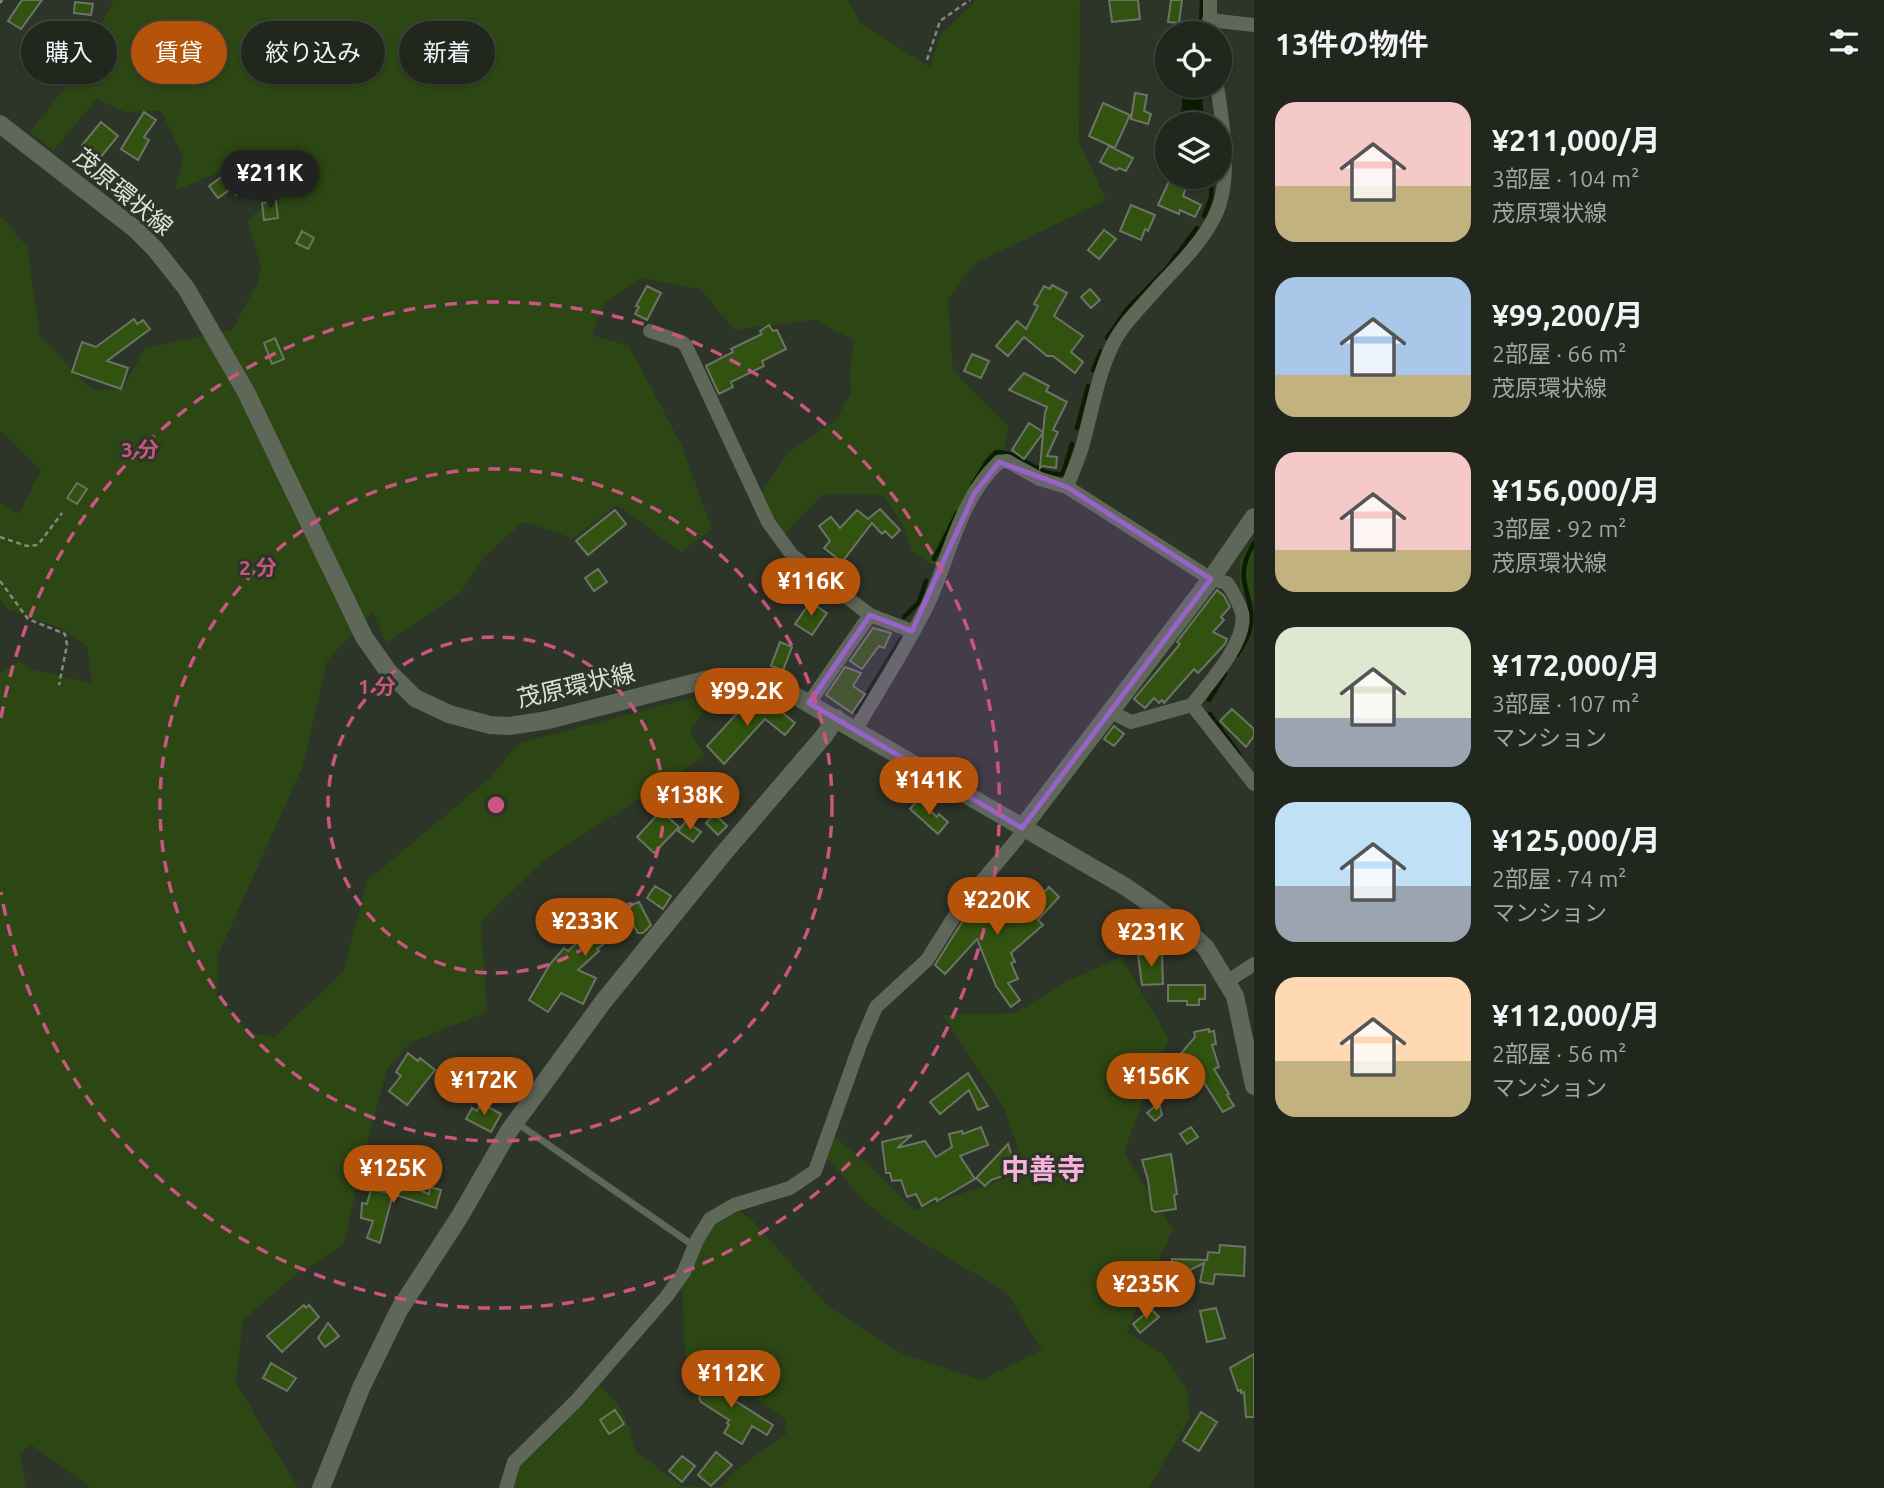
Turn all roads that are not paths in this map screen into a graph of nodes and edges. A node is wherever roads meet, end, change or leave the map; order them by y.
1 (1210, 0) edge
2 (1210, 21) edge
3 (1254, 25) edge
4 (1232, 26) edge
5 (1219, 98) edge
6 (1, 128) edge
7 (650, 331) dead end
8 (1067, 487) junction
9 (1254, 517) edge
10 (1211, 579) junction
11 (870, 615) junction
12 (912, 631) junction
13 (808, 703) junction
14 (1192, 705) junction
15 (1109, 711) junction
16 (836, 718) junction
17 (856, 729) junction
18 (1254, 784) edge
19 (1022, 828) junction
20 (1254, 964) edge
21 (1228, 981) junction
22 (1254, 1086) edge
23 (516, 1123) junction
24 (694, 1247) junction
25 (321, 1488) edge
26 (506, 1488) edge

1 - 2 street
3 - 4 street
5 - 8 street
6 - 13 main road, 茂原環状線
7 - 11 street
8 - 10 street
8 - 12 street
9 - 10 main road
10 - 14 street
10 - 15 main road
11 - 12 street
11 - 13 street
12 - 17 street
13 - 16 main road, 茂原環状線
14 - 15 street
14 - 18 street
15 - 19 main road
16 - 17 main road, 茂原環状線
16 - 23 main road
17 - 19 main road, 茂原環状線
19 - 21 main road, 茂原環状線
19 - 24 street
20 - 21 street
21 - 22 main road, 茂原環状線
23 - 24 lane
23 - 25 main road
24 - 26 street

